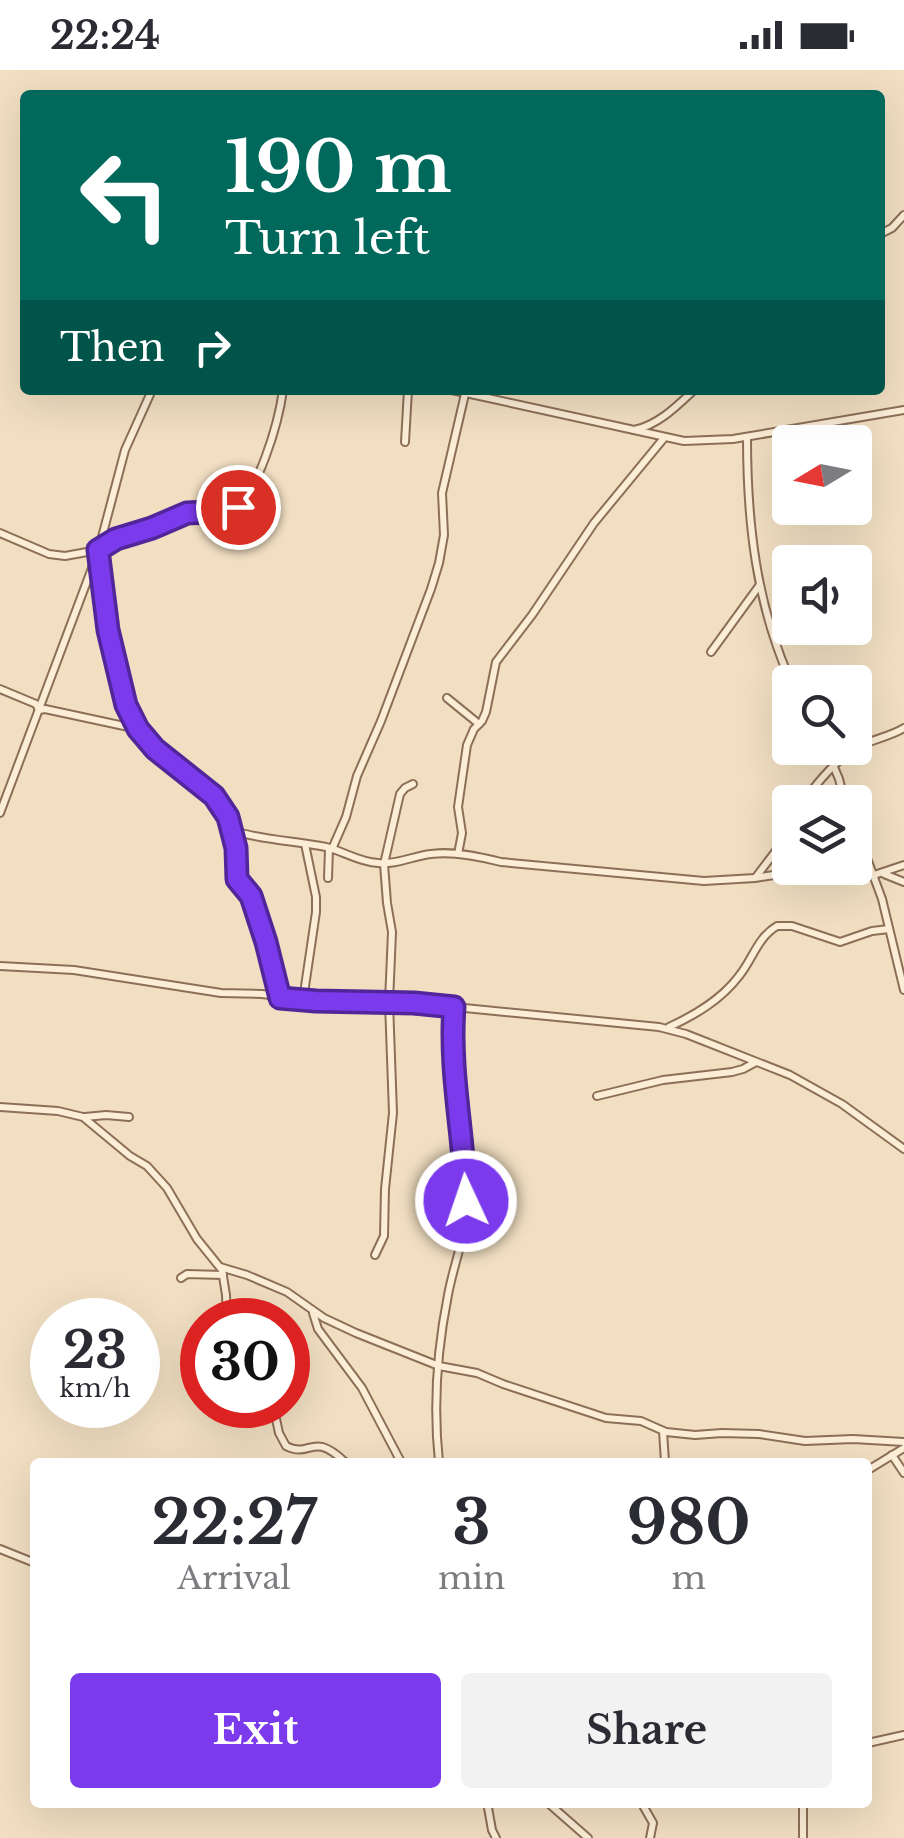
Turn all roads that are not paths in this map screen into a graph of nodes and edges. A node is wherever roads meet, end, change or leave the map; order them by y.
1 (904, 215) edge
2 (885, 232) edge
3 (150, 395) edge
4 (283, 395) edge
5 (408, 395) edge
6 (465, 395) edge
7 (470, 395) edge
8 (688, 395) edge
9 (904, 410) edge
10 (634, 430) junction
11 (747, 437) junction
12 (664, 438) junction
13 (405, 442) dead end
14 (0, 533) edge
15 (98, 551) junction
16 (760, 585) junction
17 (711, 652) dead end
18 (784, 665) edge
19 (0, 688) edge
20 (447, 698) dead end
21 (38, 710) junction
22 (479, 724) junction
23 (904, 728) edge
24 (138, 729) junction
25 (833, 765) edge
26 (834, 768) junction
27 (414, 784) dead end
28 (818, 785) edge
29 (840, 785) edge
30 (0, 813) edge
31 (233, 832) junction
32 (305, 844) junction
33 (331, 849) junction
34 (458, 854) junction
35 (772, 857) edge
36 (872, 860) edge
37 (384, 864) junction
38 (904, 866) edge
39 (872, 873) edge
40 (879, 874) junction
41 (772, 875) edge
42 (328, 878) dead end
43 (755, 878) junction
44 (904, 882) edge
45 (889, 929) junction
46 (0, 966) edge
47 (904, 990) edge
48 (280, 998) junction
49 (304, 1000) junction
50 (389, 1002) junction
51 (454, 1007) junction
52 (666, 1028) junction
53 (756, 1062) junction
54 (597, 1096) dead end
55 (0, 1107) edge
56 (83, 1117) junction
57 (128, 1117) dead end
58 (904, 1149) edge
59 (375, 1254) dead end
60 (221, 1271) junction
61 (181, 1278) dead end
62 (226, 1298) edge
63 (313, 1312) junction
64 (439, 1366) junction
65 (278, 1428) edge
66 (663, 1431) junction
67 (904, 1445) edge
68 (892, 1455) junction
69 (340, 1458) edge
70 (399, 1458) edge
71 (439, 1458) edge
72 (665, 1458) edge
73 (872, 1468) edge
74 (904, 1472) edge
75 (0, 1549) edge
76 (30, 1561) edge
77 (904, 1735) edge
78 (872, 1742) edge
79 (488, 1808) edge
80 (554, 1808) edge
81 (644, 1808) edge
82 (803, 1808) edge
83 (496, 1838) edge
84 (588, 1838) edge
85 (650, 1838) edge
86 (802, 1838) edge

1 - 2 street
3 - 15 street
4 - 15 street
5 - 13 street
6 - 33 street
7 - 10 street
8 - 10 street
9 - 11 street
10 - 12 street
11 - 12 street
11 - 16 street
12 - 22 street
14 - 15 street
15 - 21 street
15 - 24 street
16 - 17 street
16 - 18 street
19 - 21 street
20 - 22 street
21 - 24 street
21 - 30 street
22 - 34 street
23 - 26 street
24 - 31 street
25 - 26 street
26 - 28 street
26 - 29 street
27 - 37 street
31 - 32 street
31 - 48 street
32 - 33 street
32 - 49 street
33 - 37 street
33 - 42 street
34 - 37 street
34 - 43 street
35 - 43 street
36 - 40 street
37 - 50 street
38 - 40 street
39 - 40 street
40 - 44 street
40 - 45 street
41 - 43 street
45 - 47 street
45 - 52 street
46 - 48 street
48 - 49 street
49 - 50 street
50 - 51 street
50 - 59 street
51 - 52 street
51 - 64 street
52 - 53 street
53 - 54 street
53 - 58 street
55 - 56 street
56 - 57 street
56 - 60 street
60 - 61 street
60 - 62 street
60 - 63 street
63 - 64 street
63 - 70 street
64 - 66 street
64 - 71 street
65 - 69 street
66 - 67 street
66 - 72 street
67 - 68 street
68 - 73 street
68 - 74 street
75 - 76 street
77 - 78 street
79 - 83 street
80 - 84 street
81 - 85 street
82 - 86 street

